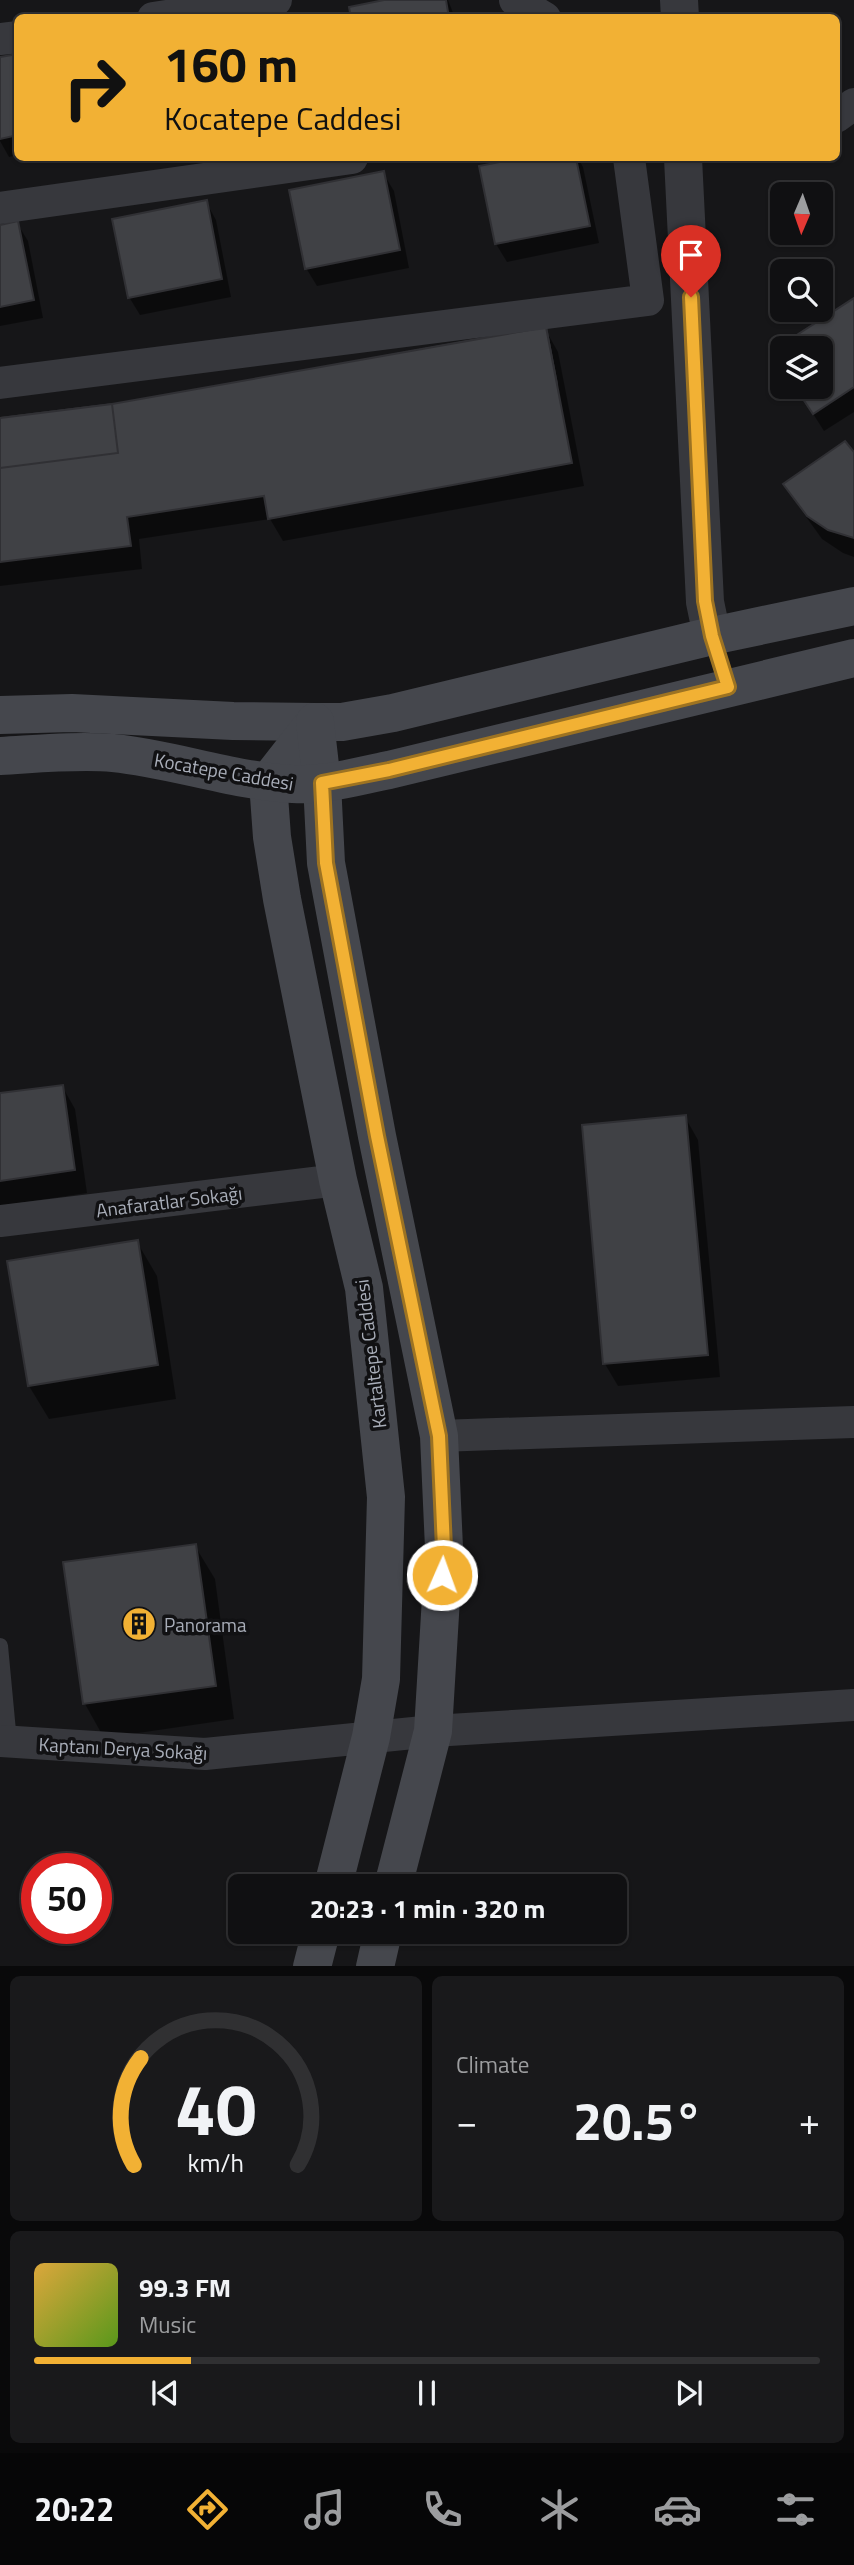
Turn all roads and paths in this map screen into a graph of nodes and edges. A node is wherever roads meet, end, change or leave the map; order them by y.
1 (276, 0) edge
2 (515, 0) edge
3 (180, 14) edge
4 (538, 14) edge
5 (331, 161) edge
6 (629, 161) edge
7 (683, 161) edge
8 (0, 208) edge
9 (0, 383) edge
10 (854, 606) edge
11 (712, 636) junction
12 (854, 658) edge
13 (728, 687) junction
14 (0, 715) edge
15 (315, 722) junction
16 (0, 756) edge
17 (268, 782) junction
18 (322, 783) junction
19 (338, 1180) junction
20 (0, 1221) edge
21 (854, 1422) edge
22 (439, 1436) junction
23 (0, 1646) edge
24 (854, 1705) edge
25 (433, 1731) junction
26 (371, 1737) junction
27 (4, 1742) edge
28 (336, 1874) edge
29 (396, 1874) edge
30 (318, 1944) edge
31 (380, 1944) edge
32 (312, 1966) edge
33 (375, 1966) edge

1 - 3 street
2 - 4 street
5 - 8 street
6 - 9 street
7 - 11 street
10 - 11 main road
11 - 13 main road
11 - 15 main road
12 - 13 main road, Kocatepe Caddesi
13 - 18 main road, Kocatepe Caddesi
14 - 15 main road
15 - 17 main road
15 - 18 main road
16 - 17 main road, Kocatepe Caddesi
17 - 18 main road, Kocatepe Caddesi
17 - 19 main road, Kartaltepe Caddesi
18 - 22 main road
19 - 20 street, Anafaratlar Sokağı
19 - 26 main road, Kartaltepe Caddesi
21 - 22 street
22 - 25 main road
23 - 27 lane
24 - 25 street, Kaptanı Derya Sokağı
25 - 26 street, Kaptanı Derya Sokağı
25 - 29 main road
26 - 27 street, Kaptanı Derya Sokağı
26 - 28 main road, Kartaltepe Caddesi
30 - 32 main road
31 - 33 main road

